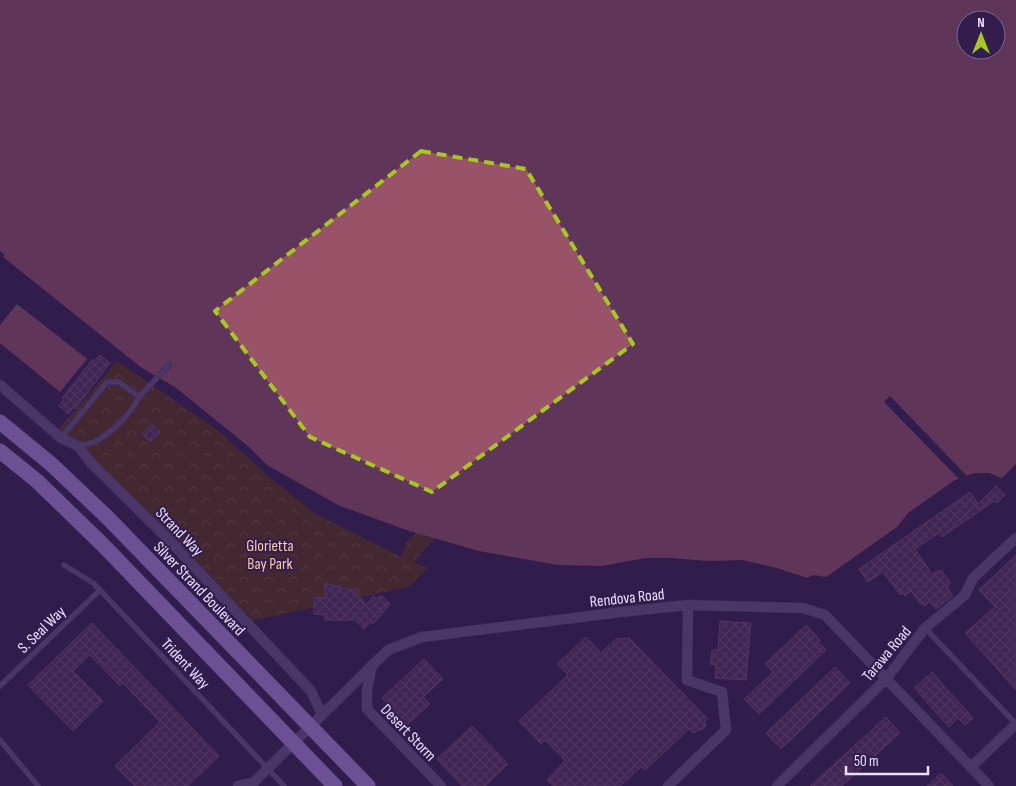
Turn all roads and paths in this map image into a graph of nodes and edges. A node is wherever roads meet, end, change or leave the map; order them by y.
1 (168, 365) dead end
2 (0, 385) edge
3 (139, 397) junction
4 (0, 422) edge
5 (62, 438) junction
6 (78, 446) junction
7 (0, 451) edge
8 (1016, 538) edge
9 (64, 565) dead end
10 (100, 590) junction
11 (688, 605) junction
12 (925, 628) junction
13 (372, 665) junction
14 (886, 679) junction
15 (0, 686) edge
16 (322, 715) junction
17 (1016, 724) edge
18 (311, 726) junction
19 (0, 740) edge
20 (294, 743) junction
21 (971, 767) junction
22 (268, 768) junction
23 (253, 784) edge
24 (38, 786) edge
25 (238, 786) edge
26 (284, 786) edge
27 (335, 786) edge
28 (368, 786) edge
29 (441, 786) edge
30 (668, 786) edge
31 (777, 786) edge
32 (989, 786) edge

1 - 3 lane
2 - 5 street, Strand Way
3 - 5 lane
3 - 6 lane
4 - 18 highway, Silver Strand Boulevard
5 - 6 street, Strand Way
6 - 16 street, Strand Way
7 - 20 highway
8 - 12 street, Tarawa Road
9 - 10 lane, Trident Way
10 - 15 lane, S. Seal Way
10 - 22 lane, Trident Way
11 - 13 street, Rendova Road
11 - 14 street, Rendova Road
11 - 30 street
12 - 14 street, Tarawa Road
12 - 17 lane
13 - 16 street, Rendova Road
13 - 29 street, Desert Storm
14 - 21 street, Rendova Road
14 - 31 street, Tarawa Road
16 - 18 street, Rendova Road
17 - 21 street
18 - 20 street, Rendova Road
18 - 28 highway, Silver Strand Boulevard
19 - 24 lane
20 - 22 street, Rendova Road
20 - 27 highway
21 - 32 street, Rendova Road
22 - 23 street, Rendova Road
22 - 26 lane, Trident Way
23 - 25 street, Rendova Road

